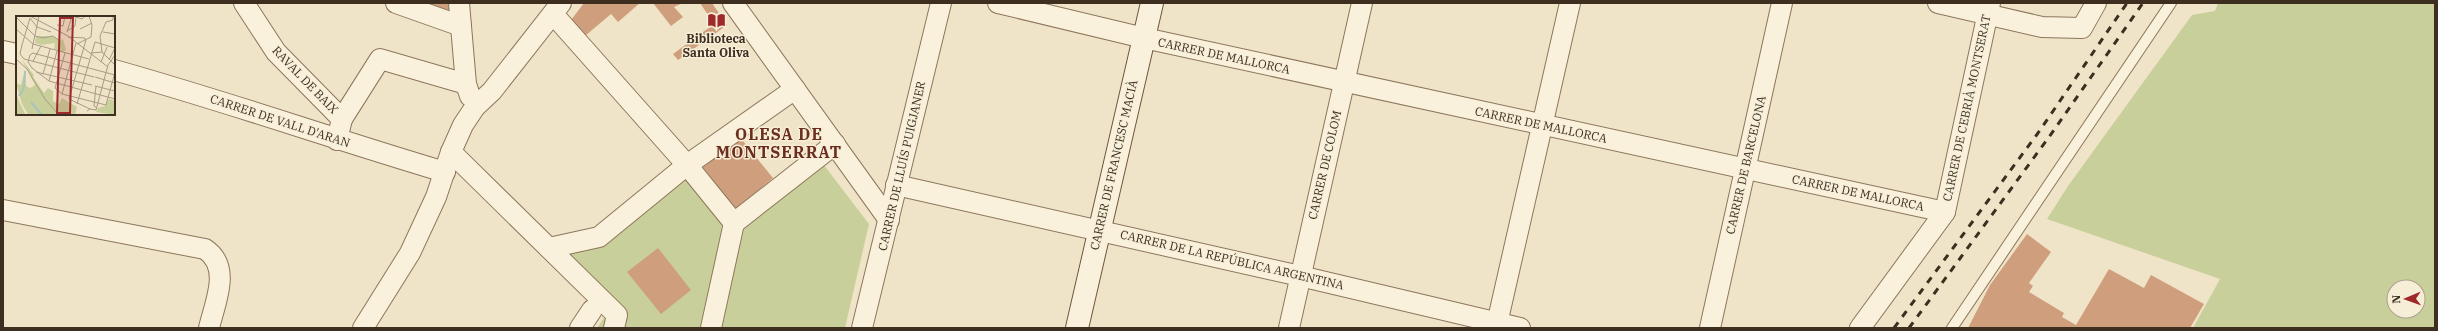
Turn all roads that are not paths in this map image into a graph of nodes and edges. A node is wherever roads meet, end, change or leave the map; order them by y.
1 (244, 3) edge
2 (396, 3) edge
3 (459, 3) edge
4 (733, 3) edge
5 (940, 3) edge
6 (998, 3) edge
7 (1152, 3) edge
8 (1362, 3) edge
9 (1570, 3) edge
10 (1782, 3) edge
11 (1938, 3) edge
12 (2096, 3) edge
13 (2171, 3) edge
14 (557, 9) edge
15 (1988, 9) edge
16 (461, 26) junction
17 (1144, 38) junction
18 (3, 51) edge
19 (16, 54) edge
20 (115, 70) edge
21 (1344, 82) junction
22 (466, 84) junction
23 (795, 89) junction
24 (474, 107) junction
25 (342, 119) junction
26 (1542, 125) junction
27 (337, 140) junction
28 (835, 144) junction
29 (451, 152) junction
30 (687, 165) junction
31 (1745, 169) junction
32 (445, 172) junction
33 (896, 185) junction
34 (3, 210) edge
35 (1945, 212) junction
36 (889, 220) junction
37 (734, 223) junction
38 (1100, 230) junction
39 (549, 248) junction
40 (1300, 276) junction
41 (592, 310) dead end
42 (1497, 325) edge
43 (209, 328) edge
44 (363, 328) edge
45 (580, 328) edge
46 (614, 328) edge
47 (711, 328) edge
48 (862, 328) edge
49 (1077, 328) edge
50 (1289, 328) edge
51 (1520, 328) edge
52 (1710, 328) edge
53 (1860, 328) edge
54 (1952, 328) edge

1 - 25 street, RAVAL DE BAIX
2 - 16 street
3 - 16 street
4 - 23 street
5 - 33 street, CARRER DE LLUÍS PUIGJANER
6 - 17 street, CARRER DE MALLORCA
7 - 17 street, CARRER DE FRANCESC MACIÀ
8 - 21 street, CARRER DE COLOM
9 - 26 street
10 - 31 street, CARRER DE BARCELONA
11 - 15 street
12 - 15 street
13 - 54 lane
14 - 24 street
14 - 30 street
15 - 35 street, CARRER DE CEBRIÀ MONTSERAT
16 - 22 street
17 - 21 street, CARRER DE MALLORCA
17 - 38 street, CARRER DE FRANCESC MACIÀ
18 - 19 street
20 - 27 street, CARRER DE VALL D'ARAN
21 - 26 street, CARRER DE MALLORCA
21 - 40 street, CARRER DE COLOM
22 - 24 street
22 - 25 street
23 - 28 street
23 - 30 street
24 - 29 street
25 - 27 street, RAVAL DE BAIX
26 - 31 street, CARRER DE MALLORCA
26 - 42 street
27 - 32 street, CARRER DE VALL D'ARAN
28 - 36 street
28 - 37 street
29 - 32 street
29 - 39 street
30 - 37 street
30 - 39 street
31 - 35 street, CARRER DE MALLORCA
31 - 52 street, CARRER DE BARCELONA
32 - 44 street
33 - 36 street, CARRER DE LLUÍS PUIGJANER
33 - 38 street, CARRER DE LA REPÚBLICA ARGENTINA
34 - 43 street
35 - 53 street, CARRER DE MALLORCA
36 - 48 street, CARRER DE LLUÍS PUIGJANER
37 - 47 street
38 - 40 street, CARRER DE LA REPÚBLICA ARGENTINA
38 - 49 street, CARRER DE FRANCESC MACIÀ
39 - 46 street
40 - 42 street, CARRER DE LA REPÚBLICA ARGENTINA
40 - 50 street, CARRER DE COLOM
41 - 45 street
42 - 51 street, CARRER DE LA REPÚBLICA ARGENTINA

